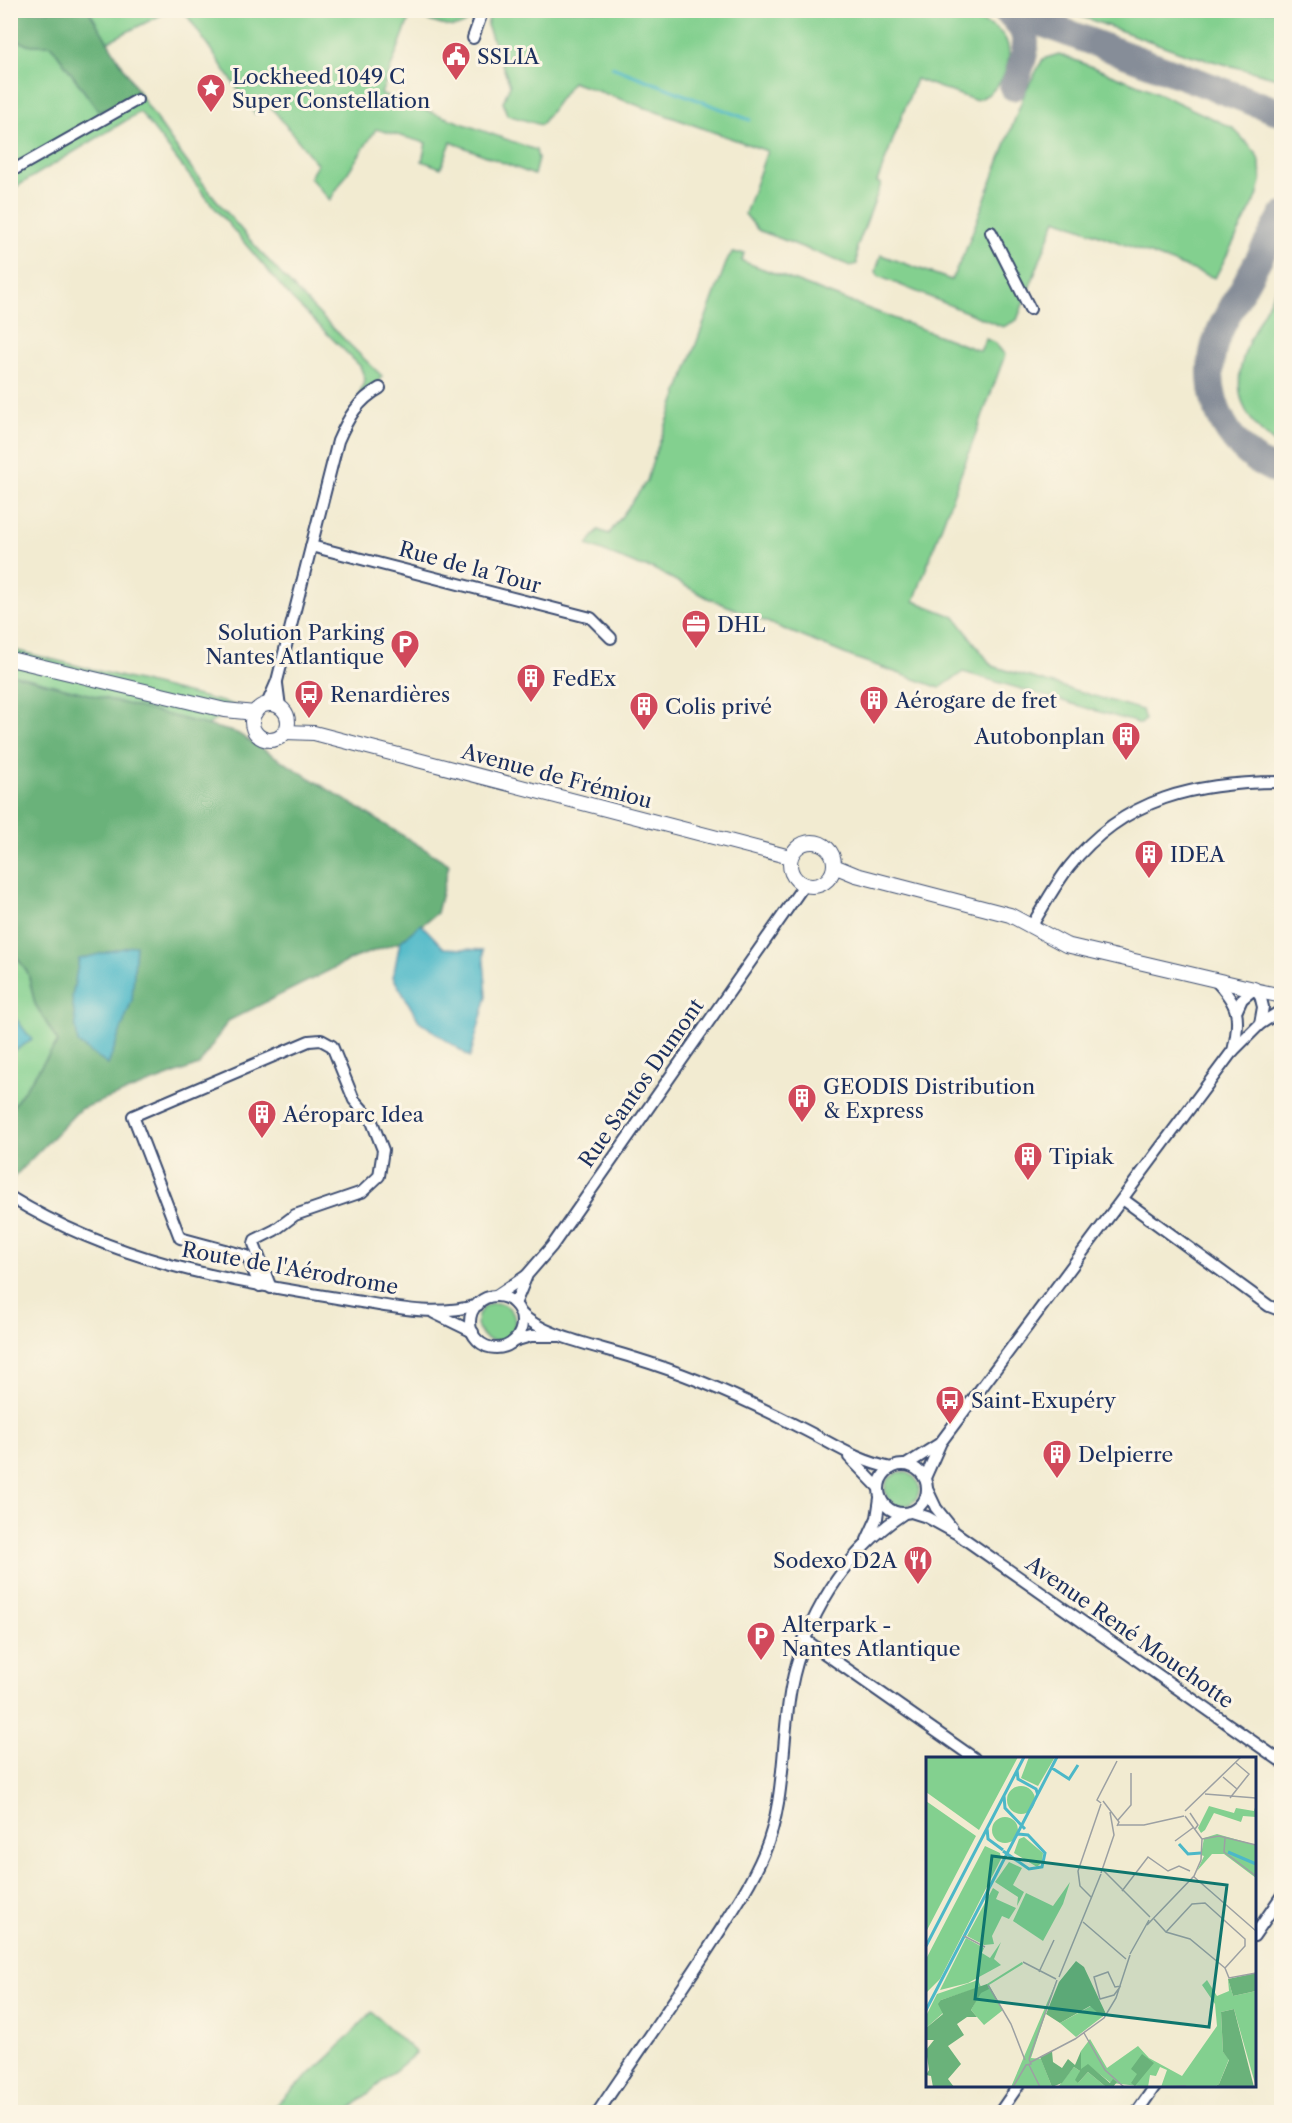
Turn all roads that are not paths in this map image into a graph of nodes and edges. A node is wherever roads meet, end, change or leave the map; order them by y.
1 (483, 10) edge
2 (473, 38) dead end
3 (137, 100) dead end
4 (10, 172) edge
5 (992, 232) dead end
6 (1029, 309) dead end
7 (380, 388) dead end
8 (312, 546) junction
9 (611, 638) dead end
10 (10, 659) edge
11 (273, 706) junction
12 (254, 717) junction
13 (286, 725) junction
14 (1281, 782) edge
15 (790, 857) junction
16 (834, 866) junction
17 (804, 885) junction
18 (1032, 926) junction
19 (1215, 980) junction
20 (1256, 990) junction
21 (1281, 996) edge
22 (1237, 1010) junction
23 (1281, 1010) edge
24 (1260, 1024) junction
25 (1233, 1051) junction
26 (10, 1197) edge
27 (1124, 1200) junction
28 (527, 1275) junction
29 (265, 1287) junction
30 (496, 1296) junction
31 (478, 1305) junction
32 (518, 1308) junction
33 (1281, 1311) edge
34 (434, 1313) junction
35 (473, 1332) junction
36 (562, 1336) junction
37 (514, 1341) junction
38 (941, 1442) junction
39 (848, 1455) junction
40 (906, 1465) junction
41 (891, 1468) junction
42 (926, 1484) junction
43 (878, 1487) junction
44 (880, 1498) junction
45 (907, 1513) junction
46 (956, 1533) junction
47 (863, 1549) junction
48 (804, 1639) junction
49 (973, 1757) edge
50 (1281, 1762) edge
51 (1281, 1895) edge
52 (1256, 1933) edge
53 (1017, 2087) edge
54 (1154, 2087) edge
55 (598, 2112) edge
56 (999, 2112) edge
57 (1137, 2112) edge

1 - 2 street
3 - 4 street
5 - 6 street
7 - 8 street
8 - 9 street, Rue de la Tour
8 - 11 street
10 - 12 main road
11 - 12 main road
11 - 13 main road
12 - 13 main road
13 - 15 main road, Avenue de Frémiou
14 - 18 street
15 - 16 main road
15 - 17 main road
16 - 17 main road
16 - 18 main road
17 - 28 street, Rue Santos Dumont
18 - 19 main road
19 - 20 main road
19 - 22 street
20 - 21 main road
20 - 22 street
20 - 24 street
22 - 25 street
23 - 24 street
24 - 25 street
25 - 27 street
26 - 29 street, Route de l'Aérodrome
27 - 33 street
27 - 38 street
28 - 30 street
28 - 32 street, Rue Santos Dumont
29 - 29 street
29 - 34 street, Route de l'Aérodrome
30 - 31 street
30 - 32 street
31 - 34 street, Route de l'Aérodrome
31 - 35 street
32 - 36 street
32 - 37 street
34 - 35 street, Route de l'Aérodrome
35 - 37 street
36 - 37 street
36 - 39 street
38 - 40 street
38 - 42 street
39 - 41 street
39 - 43 street
40 - 41 street
40 - 42 street
41 - 43 street
42 - 45 street
42 - 46 street, Avenue René Mouchotte
43 - 44 street
44 - 45 street
44 - 47 street
45 - 46 street, Avenue René Mouchotte
45 - 47 street
46 - 50 street, Avenue René Mouchotte
47 - 48 street
48 - 49 street
48 - 55 street
51 - 52 street
53 - 56 street
54 - 57 street

